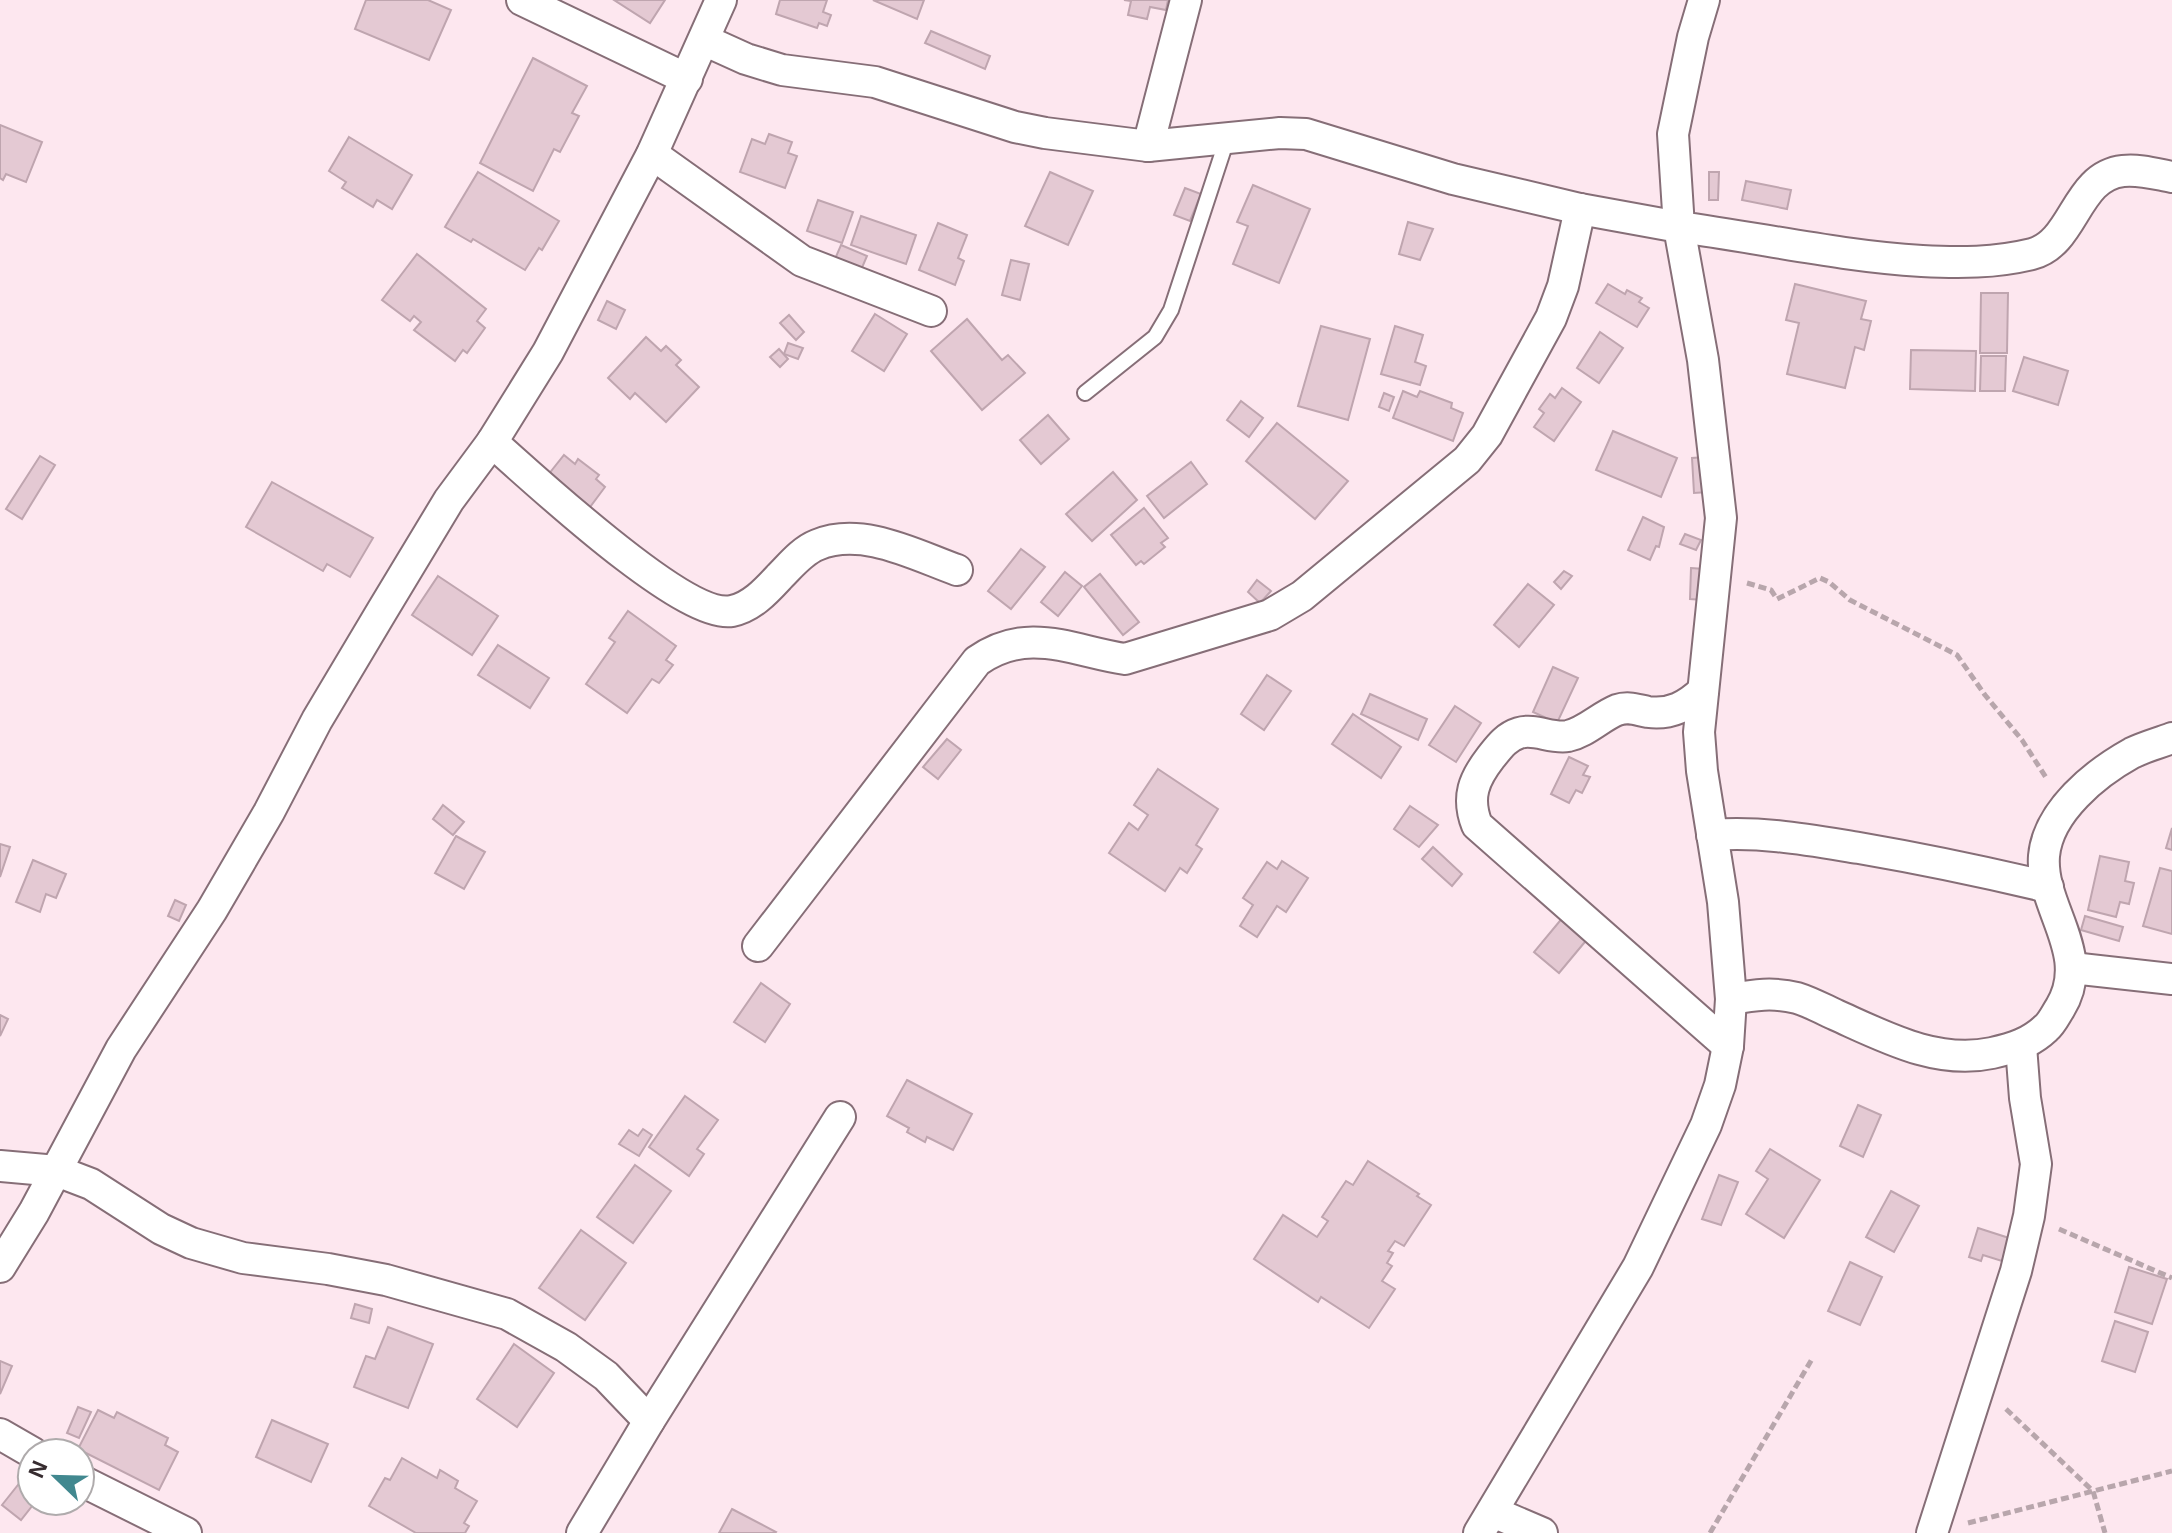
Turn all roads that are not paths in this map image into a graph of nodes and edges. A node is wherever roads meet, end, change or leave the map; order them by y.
1 (522, 0) edge
2 (721, 0) edge
3 (1186, 0) edge
4 (1704, 0) edge
5 (704, 40) junction
6 (687, 79) junction
7 (1227, 139) junction
8 (1148, 146) junction
9 (652, 154) junction
10 (2172, 177) edge
11 (1580, 209) junction
12 (1679, 227) junction
13 (931, 311) dead end
14 (1085, 393) dead end
15 (492, 442) junction
16 (957, 570) dead end
17 (1703, 691) junction
18 (2172, 738) edge
19 (1712, 835) junction
20 (2048, 887) junction
21 (758, 946) dead end
22 (2072, 968) junction
23 (2172, 979) edge
24 (1731, 999) junction
25 (1728, 1046) junction
26 (2021, 1046) junction
27 (840, 1117) dead end
28 (0, 1166) edge
29 (57, 1171) junction
30 (0, 1267) edge
31 (649, 1421) junction
32 (96, 1488) edge
33 (1486, 1522) edge
34 (1932, 1532) edge
35 (186, 1533) edge
36 (582, 1533) edge
37 (1542, 1533) edge

1 - 6 street
2 - 5 street
3 - 8 street
4 - 12 street
5 - 6 street
5 - 8 street
6 - 9 street
7 - 8 street
7 - 11 street
7 - 14 lane
9 - 13 street
9 - 15 street
10 - 12 street
11 - 12 street
11 - 21 street
12 - 17 street
15 - 16 street
15 - 29 street
17 - 19 street
17 - 25 street
18 - 20 street
19 - 20 street
19 - 24 street
20 - 22 street
22 - 23 street
22 - 26 street
24 - 25 street
24 - 26 street
25 - 33 street
26 - 34 street
27 - 31 street
28 - 29 street
29 - 30 street
29 - 31 street
31 - 36 street
32 - 35 street
33 - 37 street

